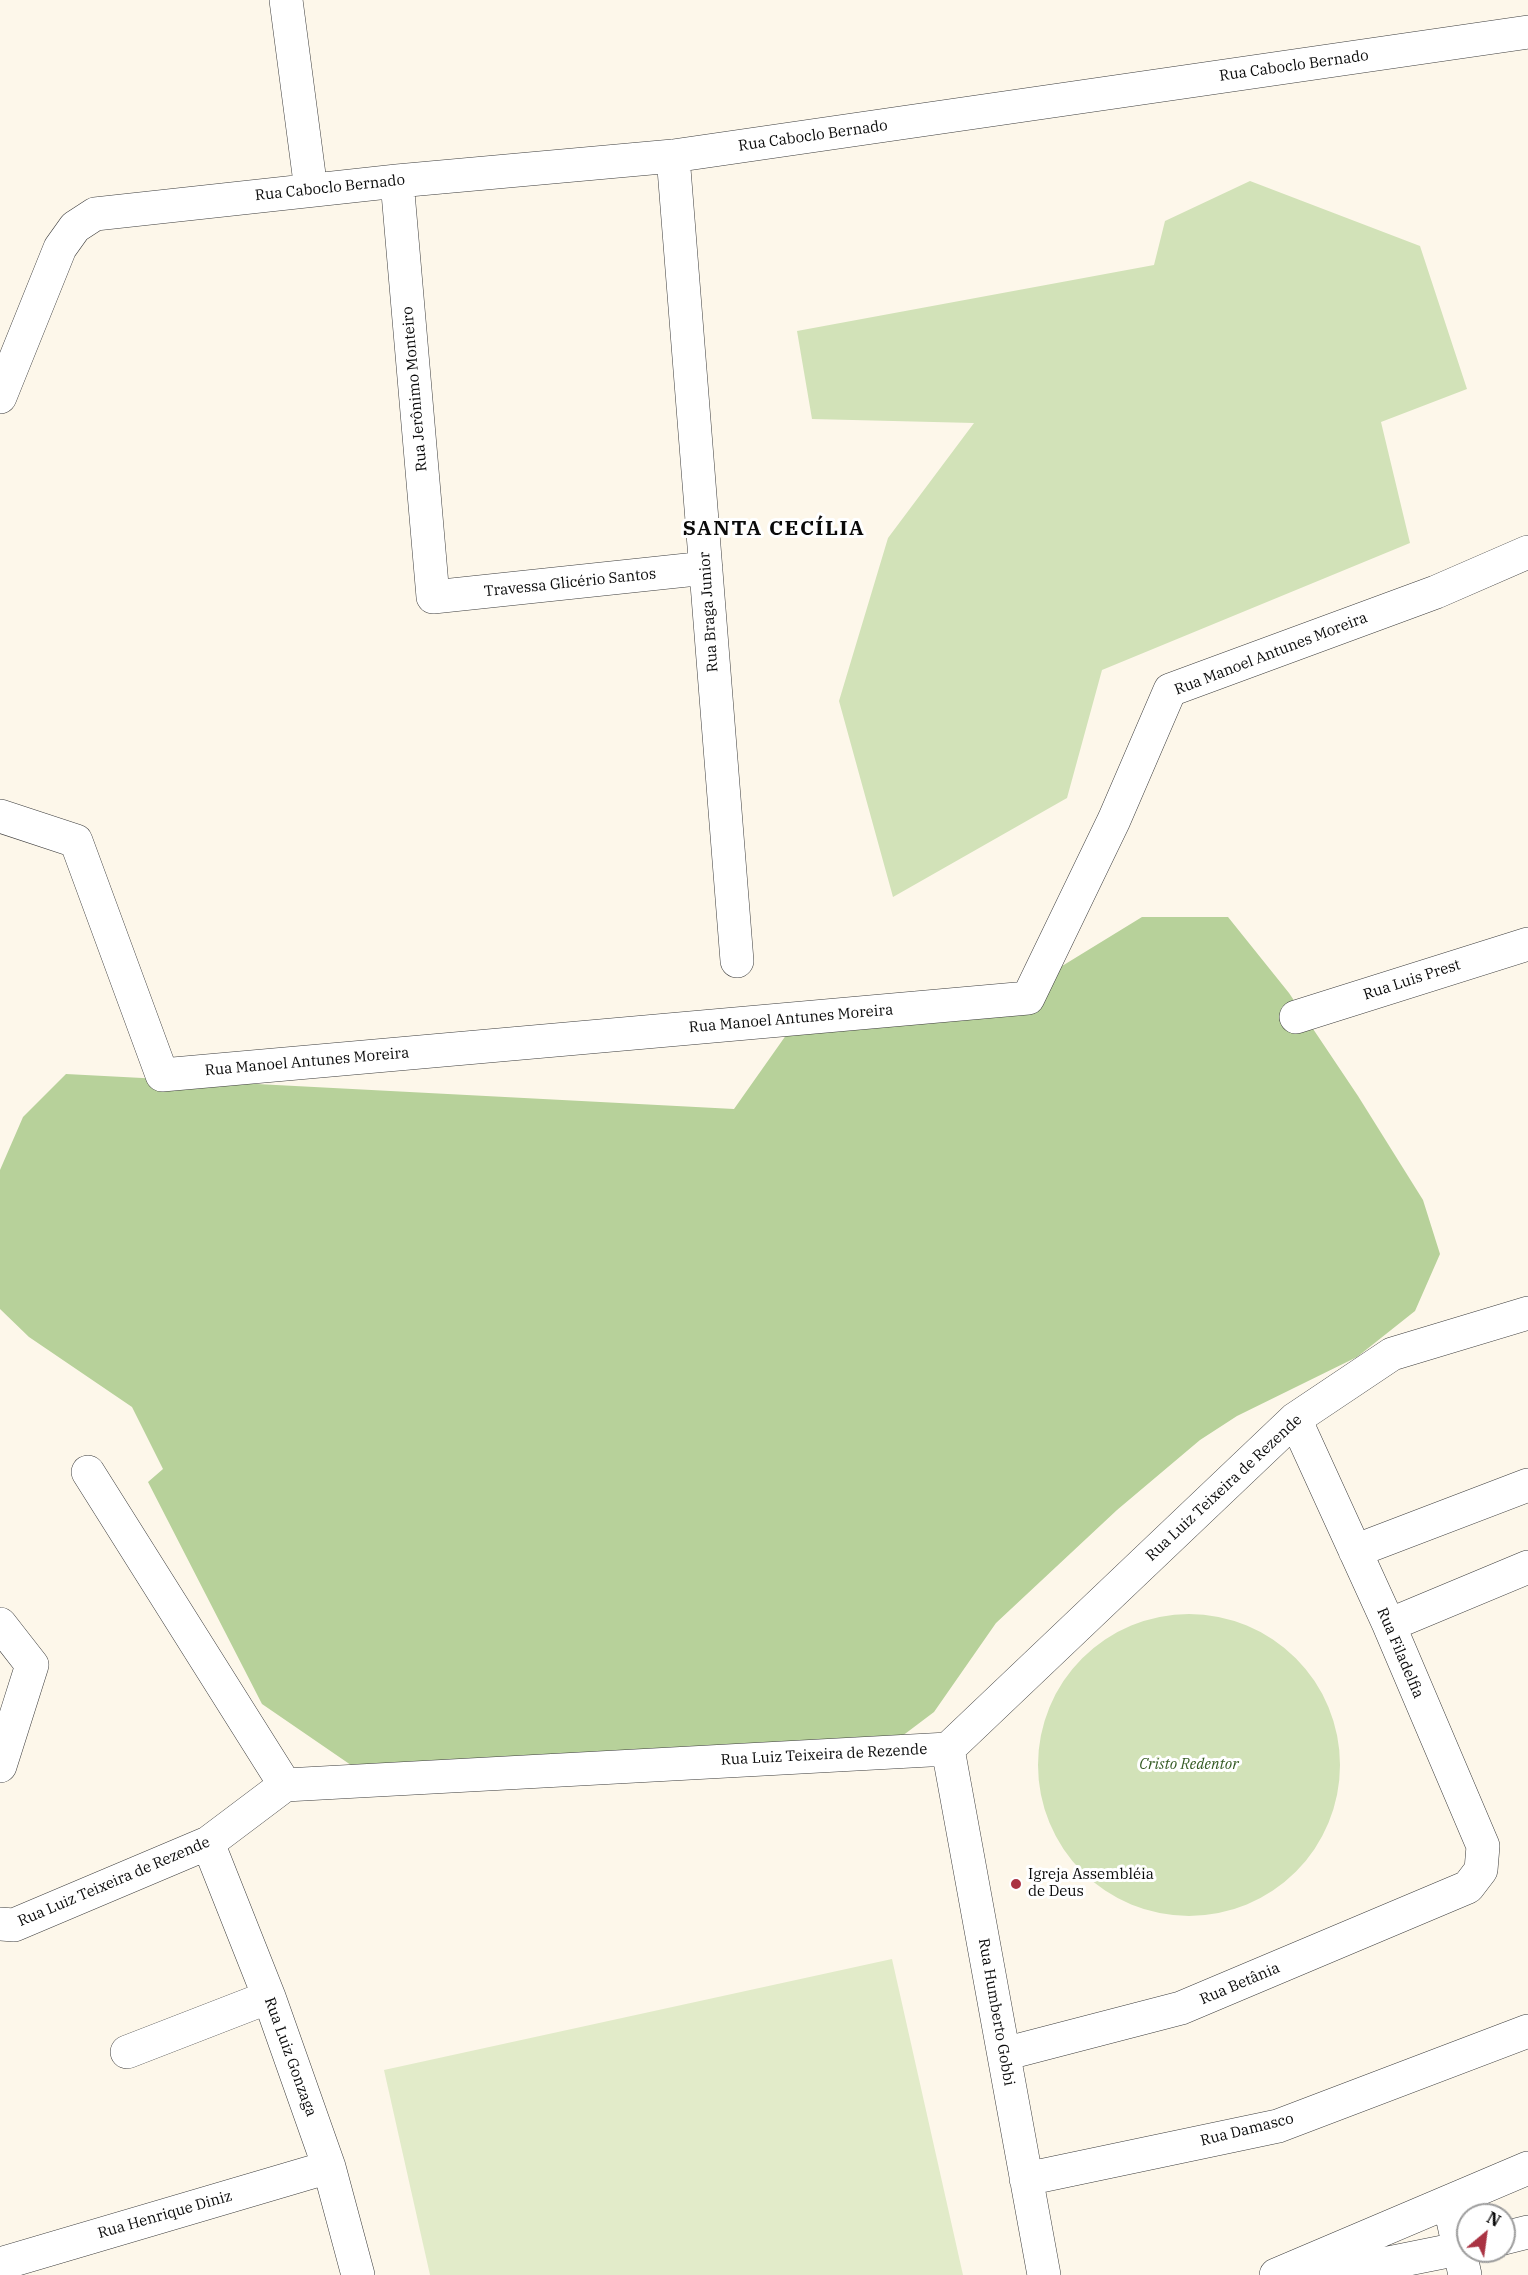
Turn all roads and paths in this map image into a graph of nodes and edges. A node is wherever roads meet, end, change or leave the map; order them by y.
1 (286, 0) edge
2 (1528, 32) edge
3 (674, 156) junction
4 (397, 181) junction
5 (311, 190) junction
6 (0, 397) edge
7 (1528, 552) edge
8 (706, 568) junction
9 (433, 597) joint
10 (0, 816) edge
11 (1528, 944) edge
12 (736, 961) dead end
13 (1296, 1017) dead end
14 (1528, 1313) edge
15 (1295, 1419) junction
16 (88, 1472) dead end
17 (1528, 1485) edge
18 (1355, 1551) junction
19 (1528, 1567) edge
20 (0, 1624) edge
21 (1389, 1625) junction
22 (948, 1749) junction
23 (0, 1766) edge
24 (285, 1785) junction
25 (208, 1844) junction
26 (1468, 1887) joint
27 (0, 1924) edge
28 (268, 1997) junction
29 (1528, 2031) edge
30 (127, 2052) dead end
31 (1004, 2054) junction
32 (329, 2167) junction
33 (1528, 2168) edge
34 (1026, 2179) junction
35 (1449, 2202) junction
36 (1456, 2228) edge
37 (1456, 2258) edge
38 (0, 2264) edge
39 (358, 2275) edge
40 (1044, 2275) edge
41 (1276, 2275) edge
42 (1329, 2275) edge

1 - 5 street
2 - 3 street, Rua Caboclo Bernado
3 - 4 street, Rua Caboclo Bernado
3 - 8 street, Rua Braga Junior
4 - 5 street, Rua Caboclo Bernado
4 - 9 street, Rua Jerônimo Monteiro
5 - 6 street, Rua Caboclo Bernado
7 - 10 street, Rua Manoel Antunes Moreira
8 - 9 street, Travessa Glicério Santos
8 - 12 street, Rua Braga Junior
11 - 13 street, Rua Luis Prest
14 - 15 street, Rua Luiz Teixeira de Rezende
15 - 18 street, Rua Filadelfia
15 - 22 street, Rua Luiz Teixeira de Rezende
16 - 24 street
17 - 18 street
18 - 21 street, Rua Filadelfia
19 - 21 street
20 - 23 street
21 - 26 street, Rua Filadelfia
22 - 24 street, Rua Luiz Teixeira de Rezende
22 - 31 street, Rua Humberto Gobbi
24 - 25 street, Rua Luiz Teixeira de Rezende
25 - 27 street, Rua Luiz Teixeira de Rezende
25 - 28 street, Rua Luiz Gonzaga
26 - 31 street, Rua Betânia
28 - 30 street
28 - 32 street, Rua Luiz Gonzaga
29 - 34 street, Rua Damasco
31 - 34 street, Rua Humberto Gobbi
32 - 38 street, Rua Henrique Diniz
32 - 39 street, Rua Luiz Gonzaga
33 - 35 street
34 - 40 street, Rua Humberto Gobbi
35 - 36 street
35 - 41 street
37 - 42 street

